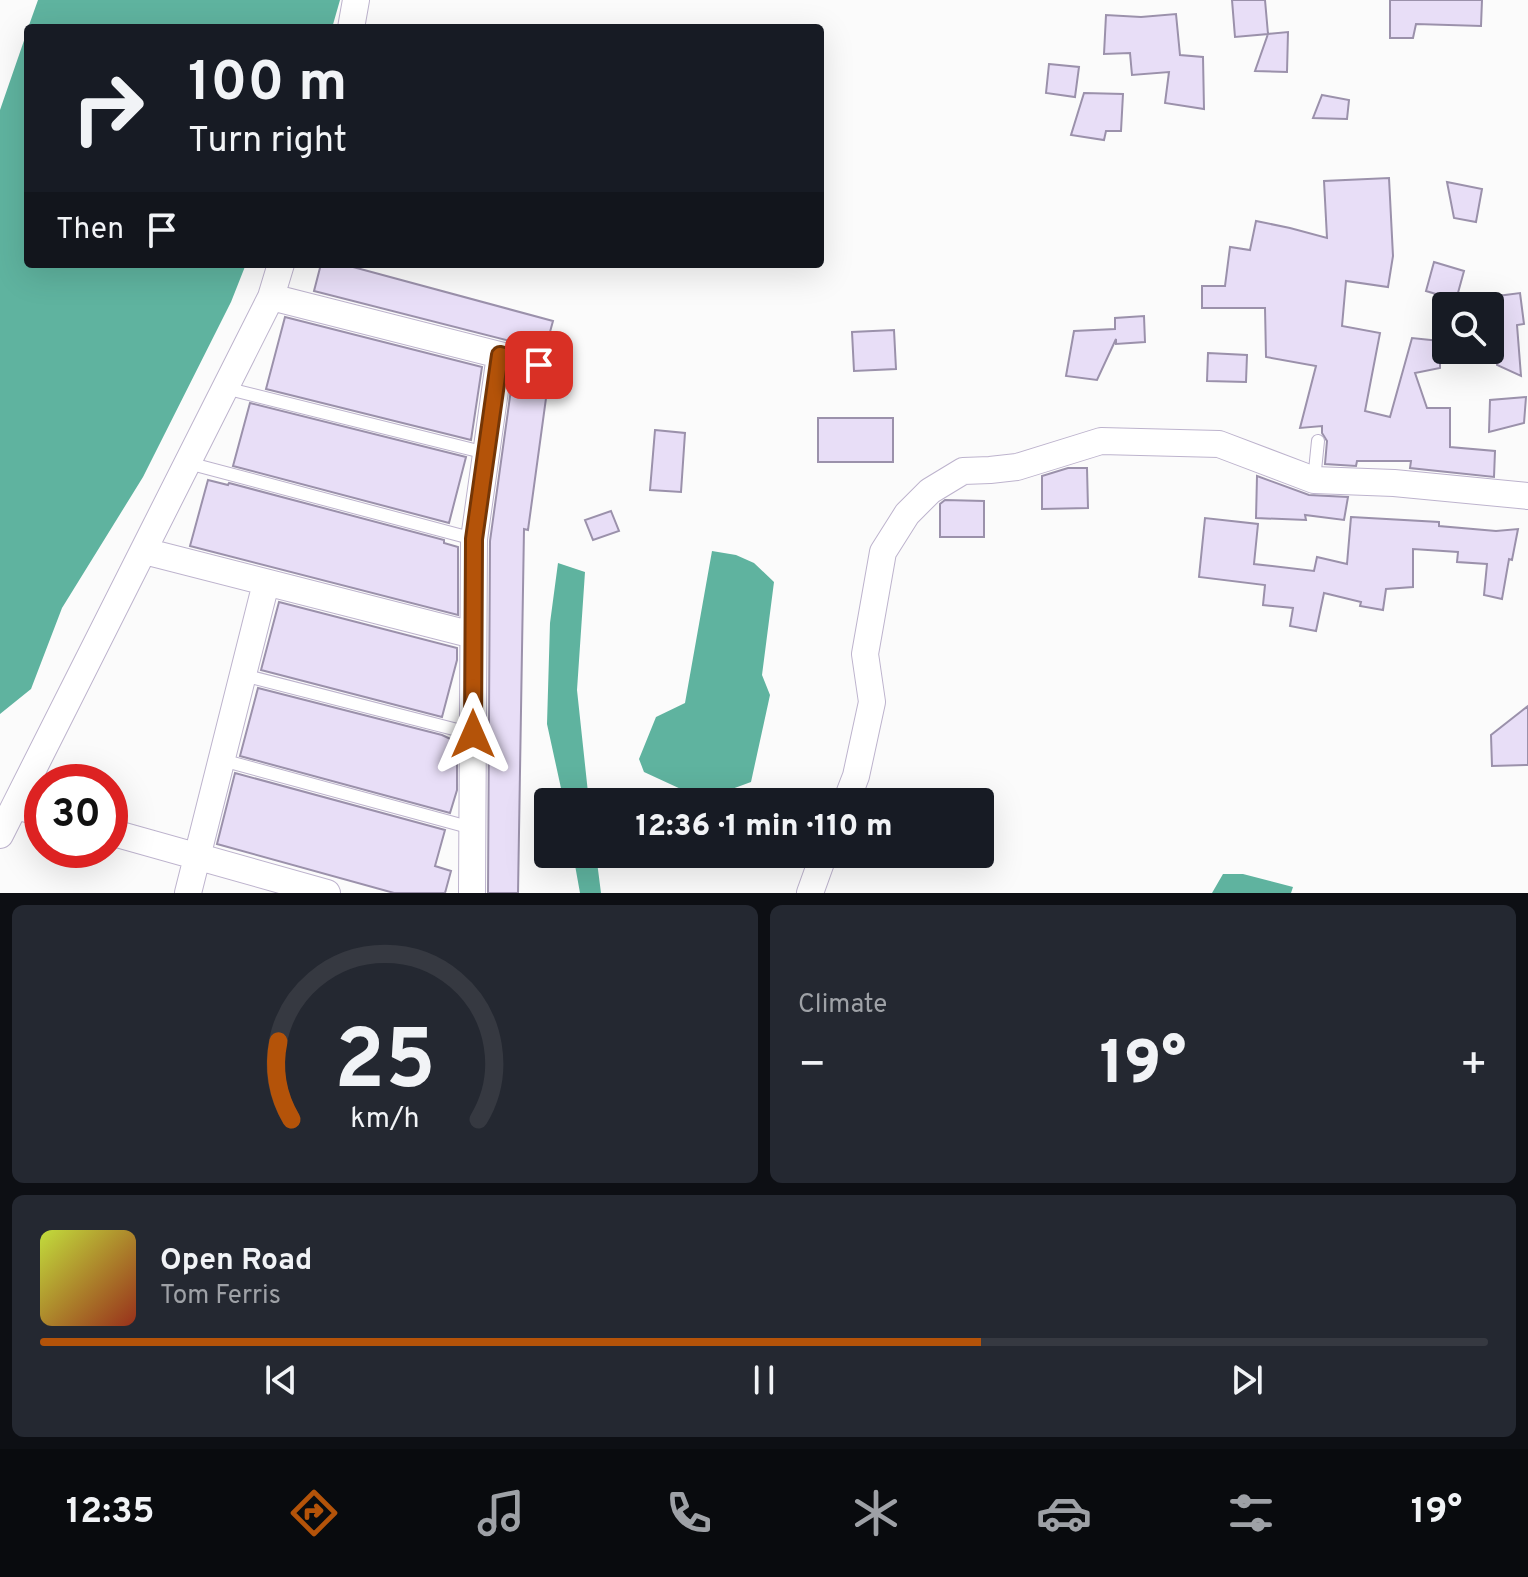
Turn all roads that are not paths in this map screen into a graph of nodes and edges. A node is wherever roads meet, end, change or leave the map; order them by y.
1 (356, 0) edge
2 (352, 24) edge
3 (280, 268) edge
4 (271, 297) junction
5 (500, 355) junction
6 (539, 365) dead end
7 (225, 388) junction
8 (1318, 441) dead end
9 (486, 453) junction
10 (188, 463) junction
11 (1314, 480) junction
12 (1528, 496) edge
13 (474, 539) junction
14 (144, 551) junction
15 (266, 583) junction
16 (473, 635) junction
17 (243, 675) junction
18 (473, 734) junction
19 (222, 760) junction
20 (851, 788) edge
21 (15, 806) junction
22 (24, 808) edge
23 (472, 828) junction
24 (0, 835) edge
25 (128, 837) edge
26 (198, 857) junction
27 (819, 868) edge
28 (294, 888) edge
29 (188, 893) edge
30 (327, 893) edge
31 (472, 893) edge
32 (810, 893) edge

1 - 2 street
3 - 4 street
4 - 5 street
4 - 7 street
5 - 6 street
5 - 9 street
7 - 9 lane
7 - 10 street
8 - 11 lane
9 - 13 street
10 - 13 lane
10 - 14 street
11 - 12 street
11 - 20 street
13 - 16 street
14 - 15 street
14 - 21 street
15 - 16 street
15 - 17 street
16 - 18 street
17 - 18 lane
17 - 19 street
18 - 23 street
19 - 23 lane
19 - 26 street
21 - 22 street
21 - 24 street
23 - 31 street
25 - 26 street
26 - 28 street
26 - 29 street
27 - 32 street
28 - 30 street

